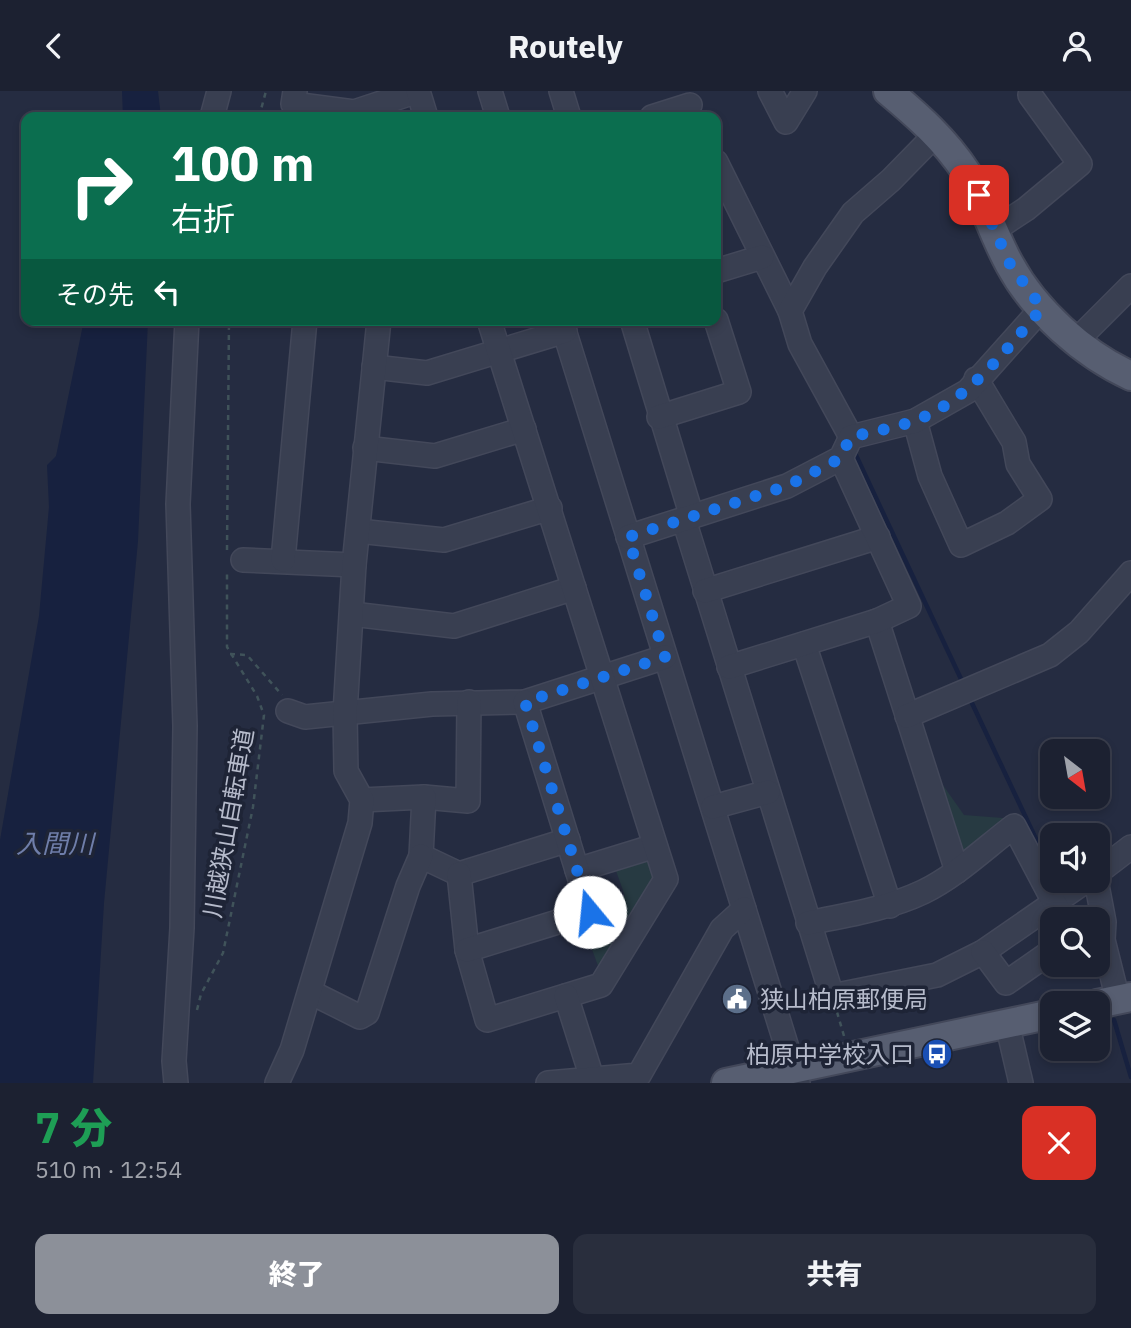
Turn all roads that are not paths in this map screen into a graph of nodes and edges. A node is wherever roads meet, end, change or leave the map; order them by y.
1 (219, 91) edge
2 (295, 91) edge
3 (418, 91) edge
4 (490, 91) edge
5 (561, 91) edge
6 (770, 91) edge
7 (805, 91) edge
8 (900, 95) edge
9 (1030, 95) dead end
10 (690, 104) edge
11 (213, 112) edge
12 (424, 112) edge
13 (496, 112) edge
14 (567, 112) edge
15 (667, 112) edge
16 (937, 133) junction
17 (721, 180) edge
18 (994, 230) junction
19 (762, 257) junction
20 (721, 269) edge
21 (1131, 286) edge
22 (1042, 308) junction
23 (790, 311) junction
24 (187, 326) edge
25 (304, 326) edge
26 (378, 326) edge
27 (491, 326) edge
28 (563, 326) edge
29 (634, 326) edge
30 (718, 326) edge
31 (1077, 340) junction
32 (499, 351) junction
33 (374, 367) junction
34 (1131, 376) edge
35 (976, 379) junction
36 (659, 417) junction
37 (915, 421) junction
38 (524, 429) junction
39 (846, 447) junction
40 (365, 448) junction
41 (550, 508) junction
42 (688, 519) junction
43 (358, 531) junction
44 (628, 537) junction
45 (878, 537) junction
46 (243, 559) dead end
47 (283, 560) junction
48 (354, 565) junction
49 (1131, 573) edge
50 (574, 588) junction
51 (705, 591) junction
52 (352, 614) junction
53 (877, 621) junction
54 (804, 644) junction
55 (665, 657) junction
56 (729, 667) junction
57 (602, 677) junction
58 (469, 702) junction
59 (525, 702) junction
60 (288, 711) road end
61 (345, 713) junction
62 (907, 716) junction
63 (768, 792) junction
64 (424, 797) junction
65 (362, 800) junction
66 (713, 807) junction
67 (568, 840) junction
68 (655, 846) junction
69 (1131, 847) edge
70 (421, 856) junction
71 (1110, 863) edge
72 (578, 870) junction
73 (957, 871) junction
74 (459, 874) junction
75 (1098, 893) edge
76 (1061, 904) edge
77 (890, 906) junction
78 (744, 909) junction
79 (808, 923) junction
80 (467, 950) junction
81 (984, 951) junction
82 (1040, 959) edge
83 (310, 992) junction
84 (566, 996) junction
85 (1115, 1000) edge
86 (1040, 1016) edge
87 (1007, 1023) junction
88 (796, 1076) edge
89 (592, 1078) junction
90 (176, 1083) edge
91 (277, 1083) edge
92 (548, 1083) edge
93 (726, 1083) edge
94 (1021, 1083) edge

1 - 11 street
2 - 3 street
3 - 12 street
4 - 13 street
5 - 14 street
6 - 7 street
8 - 16 main road
9 - 18 street
10 - 15 street
16 - 18 main road
16 - 23 street
17 - 19 street
18 - 22 main road
19 - 20 street
19 - 23 street
21 - 31 street
22 - 31 main road
22 - 35 street
23 - 39 street
24 - 90 street
25 - 47 street
26 - 33 street
27 - 32 street
28 - 32 street
28 - 44 street
29 - 36 street
30 - 36 street
31 - 34 main road
32 - 33 street
32 - 38 street
33 - 40 street
35 - 37 street
35 - 37 street
36 - 42 street
37 - 39 street
38 - 40 street
38 - 41 street
39 - 42 street
39 - 45 street
40 - 43 street
41 - 43 street
41 - 50 street
42 - 44 street
42 - 51 street
43 - 48 street
44 - 55 street
45 - 51 street
45 - 53 street
46 - 47 street
47 - 48 street
48 - 52 street
49 - 62 street
50 - 52 street
50 - 57 street
51 - 56 street
52 - 61 street
53 - 54 street
53 - 62 street
54 - 56 street
54 - 77 street
55 - 57 street
55 - 66 street
56 - 63 street
57 - 59 street
57 - 68 street
58 - 59 street
58 - 61 street
58 - 64 street
59 - 67 street
60 - 61 street
61 - 65 street
62 - 73 street
63 - 66 street
63 - 79 street
64 - 65 street
64 - 70 street
65 - 83 street
66 - 78 street
67 - 72 street
67 - 74 street
68 - 72 street
68 - 84 street
69 - 71 street
70 - 74 street
70 - 83 street
72 - 80 street
73 - 76 street
73 - 77 street
74 - 80 street
75 - 85 street
76 - 81 street
77 - 79 street
78 - 88 street
78 - 89 street
79 - 81 street
80 - 84 street
81 - 82 street
83 - 91 street
84 - 89 street
86 - 87 main road
87 - 88 main road
87 - 94 street
88 - 93 main road
89 - 92 street

